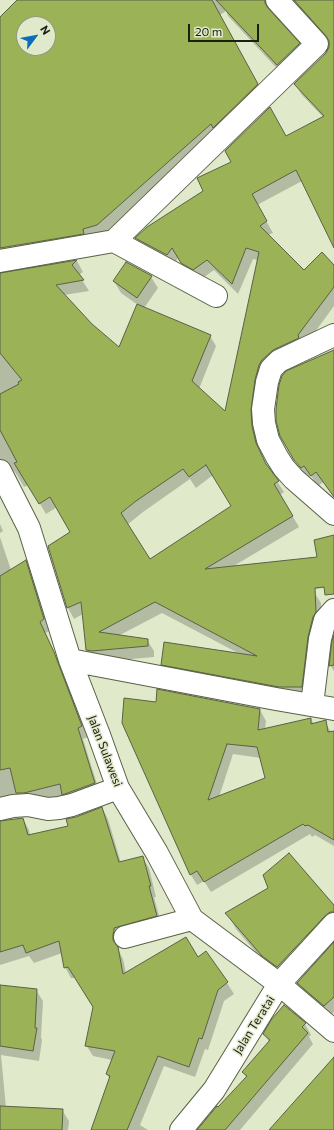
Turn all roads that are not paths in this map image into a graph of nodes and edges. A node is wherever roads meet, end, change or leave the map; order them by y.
1 (278, 0) edge
2 (114, 240) junction
3 (0, 261) edge
4 (216, 296) dead end
5 (334, 335) edge
6 (0, 471) edge
7 (334, 514) edge
8 (334, 610) edge
9 (70, 660) junction
10 (312, 705) junction
11 (334, 709) edge
12 (118, 788) junction
13 (0, 810) edge
14 (192, 919) junction
15 (334, 924) edge
16 (125, 937) dead end
17 (280, 984) junction
18 (334, 1031) edge
19 (181, 1130) edge

1 - 2 street
2 - 3 street
2 - 4 street
5 - 7 street
6 - 9 street, Jalan Sulawesi
8 - 10 street
9 - 10 street
9 - 12 street, Jalan Sulawesi
10 - 11 street
12 - 13 street
12 - 14 street, Jalan Sulawesi
14 - 16 street
14 - 17 street, Jalan Sulawesi
15 - 17 street, Jalan Teratai
17 - 18 street, Jalan Sulawesi
17 - 19 street, Jalan Teratai

